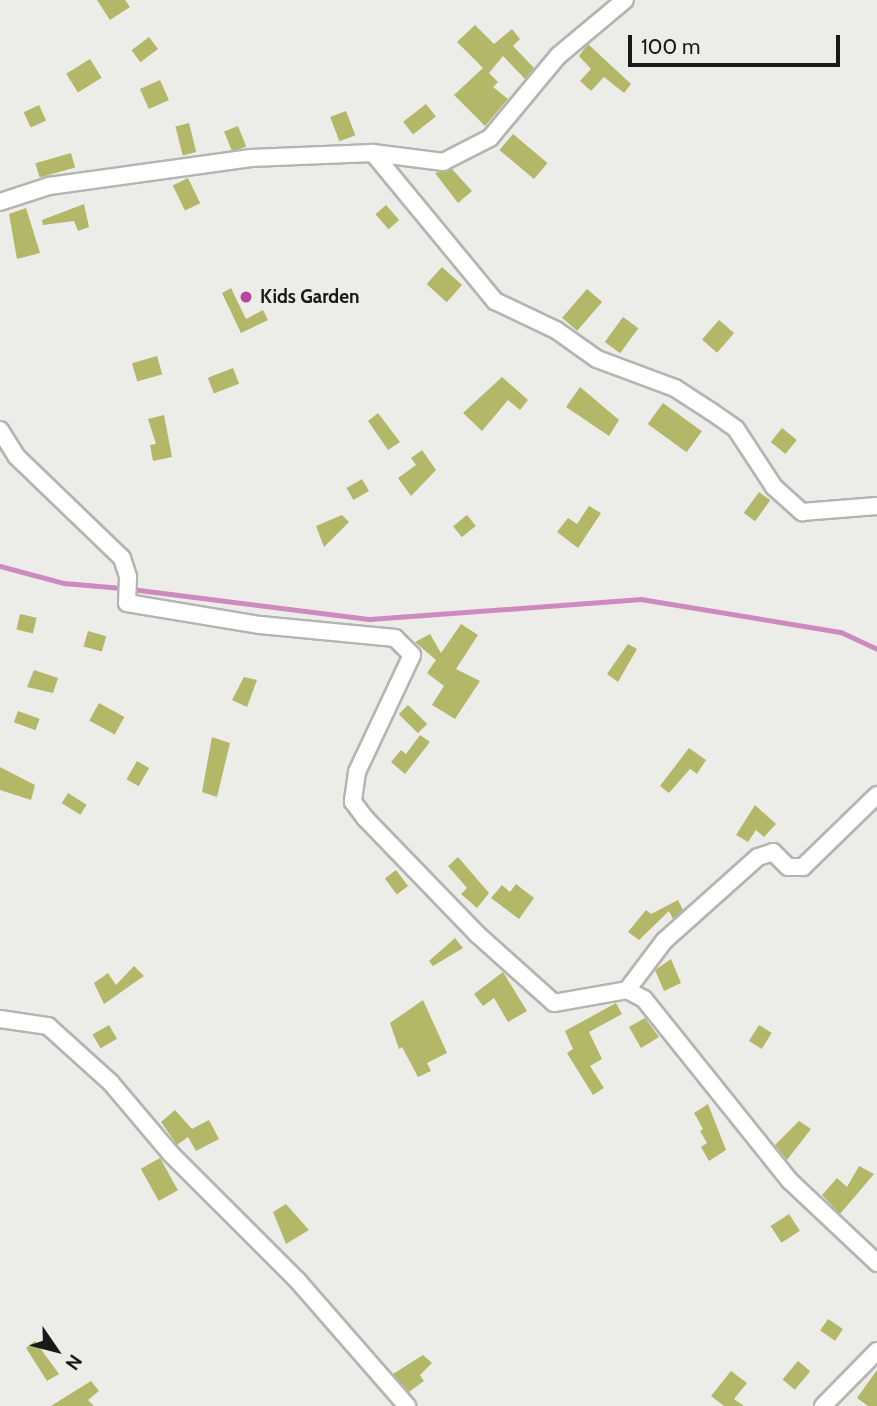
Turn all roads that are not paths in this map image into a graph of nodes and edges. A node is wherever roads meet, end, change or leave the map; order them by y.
1 (625, 0) edge
2 (373, 153) junction
3 (0, 202) edge
4 (0, 430) edge
5 (877, 506) edge
6 (877, 795) edge
7 (627, 990) junction
8 (0, 1019) edge
9 (877, 1263) edge
10 (877, 1351) edge
11 (407, 1406) edge
12 (823, 1406) edge

1 - 2 street
2 - 3 street
2 - 5 street
4 - 7 street
6 - 7 street
7 - 9 street
8 - 11 street
10 - 12 street

